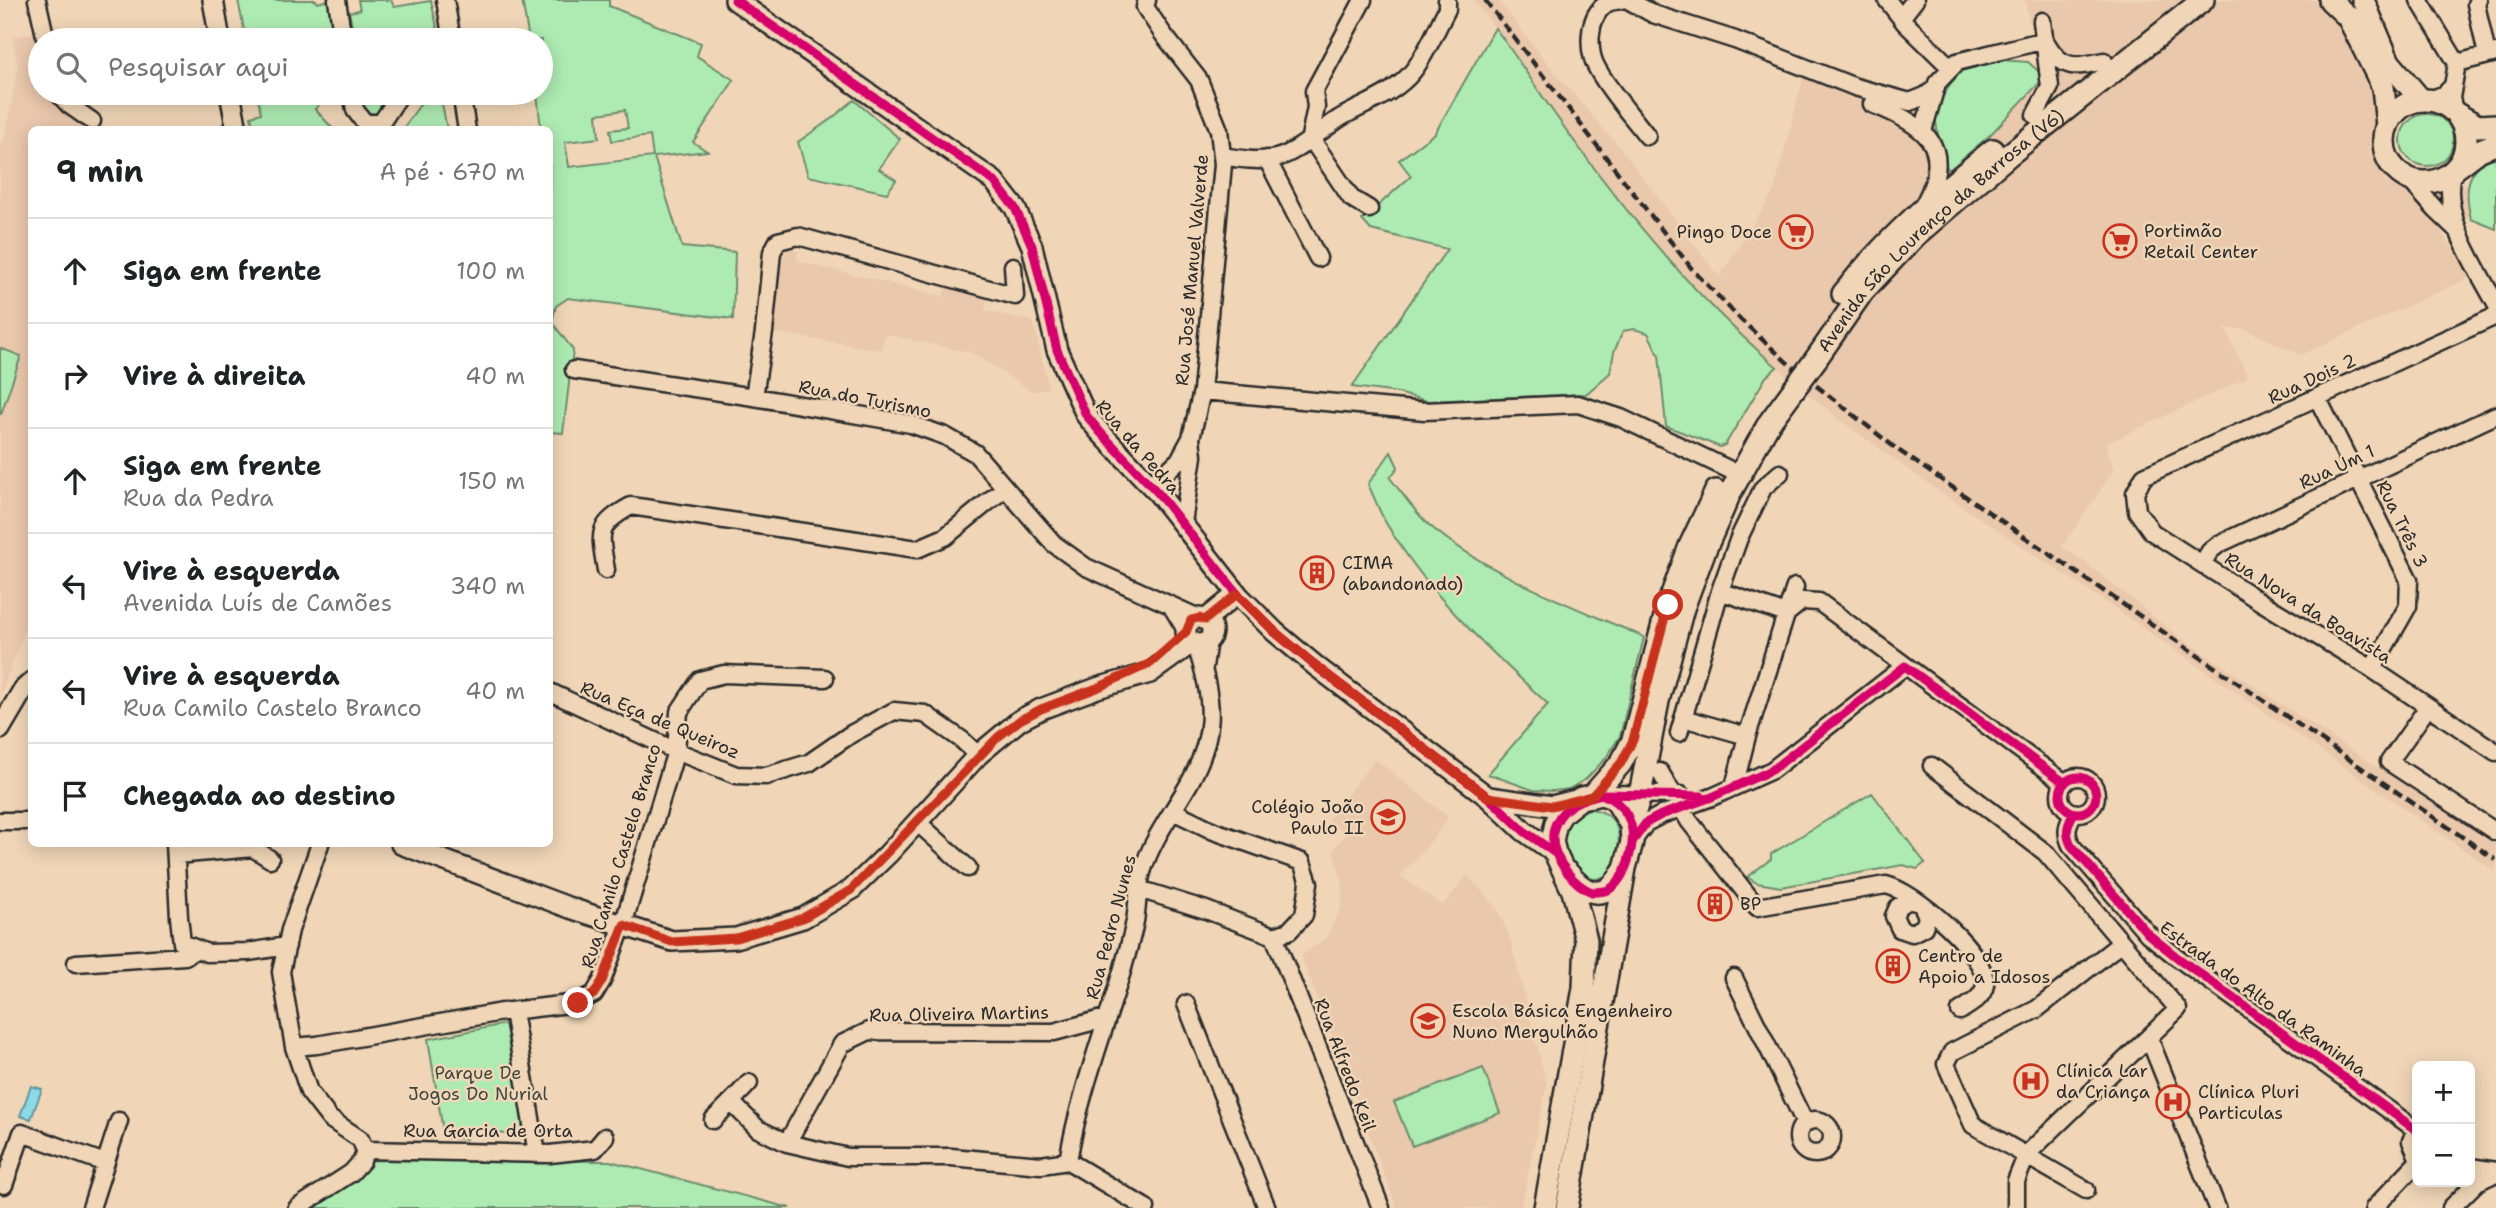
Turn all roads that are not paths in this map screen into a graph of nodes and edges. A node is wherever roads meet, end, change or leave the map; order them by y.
1 (37, 0) edge
2 (213, 0) edge
3 (337, 0) edge
4 (445, 0) edge
5 (735, 0) edge
6 (1147, 0) edge
7 (1363, 0) edge
8 (1447, 0) edge
9 (1599, 0) edge
10 (1621, 0) edge
11 (1628, 0) edge
12 (1886, 0) edge
13 (1915, 0) edge
14 (2181, 0) edge
15 (2203, 0) edge
16 (2330, 0) edge
17 (2364, 0) edge
18 (2419, 0) edge
19 (2478, 0) edge
20 (1595, 17) junction
21 (1901, 18) junction
22 (2042, 21) dead end
23 (43, 28) edge
24 (218, 28) edge
25 (342, 28) edge
26 (450, 28) edge
27 (2045, 40) junction
28 (2492, 54) edge
29 (2104, 61) junction
30 (2457, 63) junction
31 (1951, 68) junction
32 (1936, 88) junction
33 (2452, 88) junction
34 (2426, 100) junction
35 (1872, 104) dead end
36 (69, 105) edge
37 (232, 105) edge
38 (354, 105) edge
39 (393, 105) edge
40 (463, 105) edge
41 (2455, 113) junction
42 (2035, 115) junction
43 (92, 121) dead end
44 (2496, 125) edge
45 (236, 126) edge
46 (466, 126) edge
47 (2387, 126) junction
48 (1923, 131) junction
49 (1647, 136) dead end
50 (1310, 137) junction
51 (2496, 144) edge
52 (1222, 156) junction
53 (1267, 159) junction
54 (2456, 169) junction
55 (2408, 178) junction
56 (1369, 209) dead end
57 (1920, 212) junction
58 (2459, 232) junction
59 (1318, 258) dead end
60 (1013, 266) dead end
61 (2496, 304) edge
62 (2496, 316) edge
63 (1809, 356) junction
64 (574, 370) dead end
65 (1789, 384) junction
66 (1202, 391) junction
67 (754, 397) junction
68 (2317, 397) junction
69 (2496, 415) edge
70 (1191, 438) junction
71 (1728, 468) junction
72 (1780, 473) dead end
73 (2144, 476) joint
74 (2358, 478) junction
75 (1151, 486) junction
76 (1005, 488) junction
77 (1184, 523) junction
78 (2202, 564) junction
79 (606, 570) dead end
80 (1796, 587) dead end
81 (1720, 592) junction
82 (1237, 594) junction
83 (1786, 614) junction
84 (1196, 632) junction
85 (1905, 666) junction
86 (2372, 668) junction
87 (825, 678) dead end
88 (28, 686) edge
89 (553, 693) edge
90 (2428, 707) junction
91 (0, 729) edge
92 (1747, 736) junction
93 (1648, 745) junction
94 (676, 751) junction
95 (2496, 752) edge
96 (978, 755) junction
97 (1932, 766) dead end
98 (1660, 772) junction
99 (2064, 783) junction
100 (1734, 787) junction
101 (1640, 795) junction
102 (1592, 796) junction
103 (1488, 797) junction
104 (1712, 797) junction
105 (1677, 801) junction
106 (1173, 811) junction
107 (2074, 813) junction
108 (0, 821) edge
109 (28, 821) edge
110 (917, 822) junction
111 (2496, 832) edge
112 (1631, 834) junction
113 (319, 847) edge
114 (409, 847) edge
115 (176, 849) edge
116 (1557, 858) junction
117 (270, 859) dead end
118 (968, 868) dead end
119 (1625, 868) junction
120 (1139, 889) junction
121 (624, 925) junction
122 (1274, 936) junction
123 (2121, 943) junction
124 (287, 946) junction
125 (197, 949) junction
126 (76, 963) dead end
127 (1734, 978) dead end
128 (1186, 1004) dead end
129 (513, 1011) junction
130 (1960, 1012) dead end
131 (1106, 1018) junction
132 (2149, 1038) junction
133 (294, 1047) junction
134 (749, 1083) dead end
135 (731, 1102) junction
136 (713, 1120) dead end
137 (119, 1121) dead end
138 (1805, 1123) dead end
139 (2412, 1125) edge
140 (605, 1137) dead end
141 (787, 1143) junction
142 (365, 1150) junction
143 (537, 1154) junction
144 (2027, 1154) junction
145 (1068, 1161) junction
146 (105, 1163) junction
147 (2412, 1168) edge
148 (2475, 1168) edge
149 (2496, 1172) edge
150 (4, 1185) dead end
151 (2463, 1187) edge
152 (2086, 1189) dead end
153 (2452, 1207) edge
154 (91, 1208) edge
155 (297, 1208) edge
156 (1146, 1208) edge
157 (1267, 1208) edge
158 (1381, 1208) edge
159 (1545, 1208) edge
160 (1567, 1208) edge
161 (2016, 1208) edge
162 (2217, 1208) edge
163 (2374, 1208) edge

1 - 23 street
2 - 24 street
3 - 25 street
4 - 26 street
5 - 75 street, Rua da Pedra
6 - 52 street, Rua José Manuel Valverde
7 - 50 street
8 - 50 street
9 - 20 street
10 - 20 street
11 - 32 street
12 - 21 street
13 - 21 street
14 - 29 main road, Avenida São Lourenço da Barrosa (V6)
15 - 63 main road, Avenida São Lourenço da Barrosa (V6)
16 - 47 main road
17 - 34 main road
18 - 30 street
19 - 28 street
20 - 49 street
21 - 31 street
22 - 27 street
27 - 29 street
27 - 31 street
27 - 42 street
28 - 30 street
29 - 42 main road, Avenida São Lourenço da Barrosa (V6)
30 - 33 street
31 - 32 street
32 - 48 street
33 - 34 street
33 - 41 street
34 - 41 main road
34 - 47 main road
35 - 48 street
36 - 43 street
37 - 45 street
38 - 39 street
40 - 46 street
41 - 44 main road
41 - 54 main road
42 - 57 main road, Avenida São Lourenço da Barrosa (V6)
47 - 55 main road
48 - 57 street
50 - 53 street
50 - 56 street
51 - 54 main road
52 - 53 street
52 - 66 street, Rua José Manuel Valverde
53 - 59 street
54 - 55 main road
54 - 58 street
55 - 58 street
57 - 63 main road, Avenida São Lourenço da Barrosa (V6)
58 - 61 street
60 - 67 street
62 - 68 street, Rua Dois 2
63 - 65 main road, Avenida São Lourenço da Barrosa (V6), bridge
64 - 67 street, Rua do Turismo
65 - 71 main road, Avenida São Lourenço da Barrosa (V6)
65 - 93 main road, Avenida São Lourenço da Barrosa (V6)
66 - 70 street, Rua José Manuel Valverde
66 - 71 street
67 - 76 street, Rua do Turismo
68 - 73 street, Rua Dois 2
68 - 74 street, Rua Três 3
69 - 74 street, Rua Um 1
70 - 75 street
70 - 77 street
71 - 102 main road, Avenida São Lourenço da Barrosa (V6)
72 - 81 street
73 - 78 street, Rua Nova da Boavista
74 - 78 street, Rua Um 1
74 - 86 street, Rua Três 3
75 - 77 street, Rua da Pedra
76 - 79 street
76 - 84 street, Rua do Turismo
77 - 82 street, Rua da Pedra
78 - 86 street, Rua Nova da Boavista
80 - 83 street
81 - 83 street
81 - 92 street
82 - 84 street
82 - 103 street, Rua da Pedra
83 - 85 street
83 - 92 street
84 - 96 street
84 - 106 street, Rua Pedro Nunes
85 - 99 street
85 - 100 street
86 - 90 street, Rua Nova da Boavista
87 - 94 street, Rua Camilo Castelo Branco
88 - 91 street
89 - 94 street, Rua Eça de Queiroz
90 - 95 street, Rua Nova da Boavista
90 - 111 street
92 - 100 street
93 - 98 street
93 - 101 main road, Avenida São Lourenço da Barrosa (V6)
94 - 96 street, Rua Eça de Queiroz
94 - 121 street, Rua Camilo Castelo Branco
96 - 110 street
97 - 123 street
98 - 104 street
98 - 105 street
99 - 107 street
99 - 107 street
100 - 104 street
101 - 102 street
101 - 105 street
101 - 112 main road, Avenida São Lourenço da Barrosa (V6)
102 - 103 street
102 - 112 main road
102 - 116 main road, Avenida São Lourenço da Barrosa (V6)
103 - 116 street, Rua da Pedra
104 - 105 street
105 - 112 street
105 - 130 street
106 - 120 street, Rua Pedro Nunes
106 - 122 street
107 - 139 street, Estrada do Alto da Raminha
108 - 109 street
110 - 118 street
110 - 121 street
112 - 119 main road, Avenida São Lourenço da Barrosa (V6)
113 - 124 street
114 - 121 street
115 - 117 street
115 - 125 street
116 - 119 main road
116 - 159 main road, Avenida São Lourenço da Barrosa (V6)
119 - 160 main road, Avenida São Lourenço da Barrosa (V6)
120 - 122 street
120 - 131 street, Rua Pedro Nunes
121 - 129 street, Rua Camilo Castelo Branco
122 - 158 street, Rua Alfredo Keil
123 - 132 street
123 - 144 street
124 - 125 street
124 - 133 street
125 - 126 street
127 - 138 street
128 - 157 street
129 - 133 street, Rua Camilo Castelo Branco
129 - 143 street
131 - 141 street, Rua Oliveira Martins
131 - 145 street, Rua Pedro Nunes
132 - 144 street
132 - 162 street
133 - 142 street
134 - 135 street
135 - 136 street
135 - 141 street
137 - 146 street
140 - 143 street, Rua Garcia de Orta
141 - 145 street
142 - 143 street, Rua Garcia de Orta
142 - 155 street
144 - 152 street
144 - 161 street
145 - 156 street
146 - 150 street
146 - 154 street
147 - 163 street
148 - 149 street
149 - 153 street
151 - 153 street

